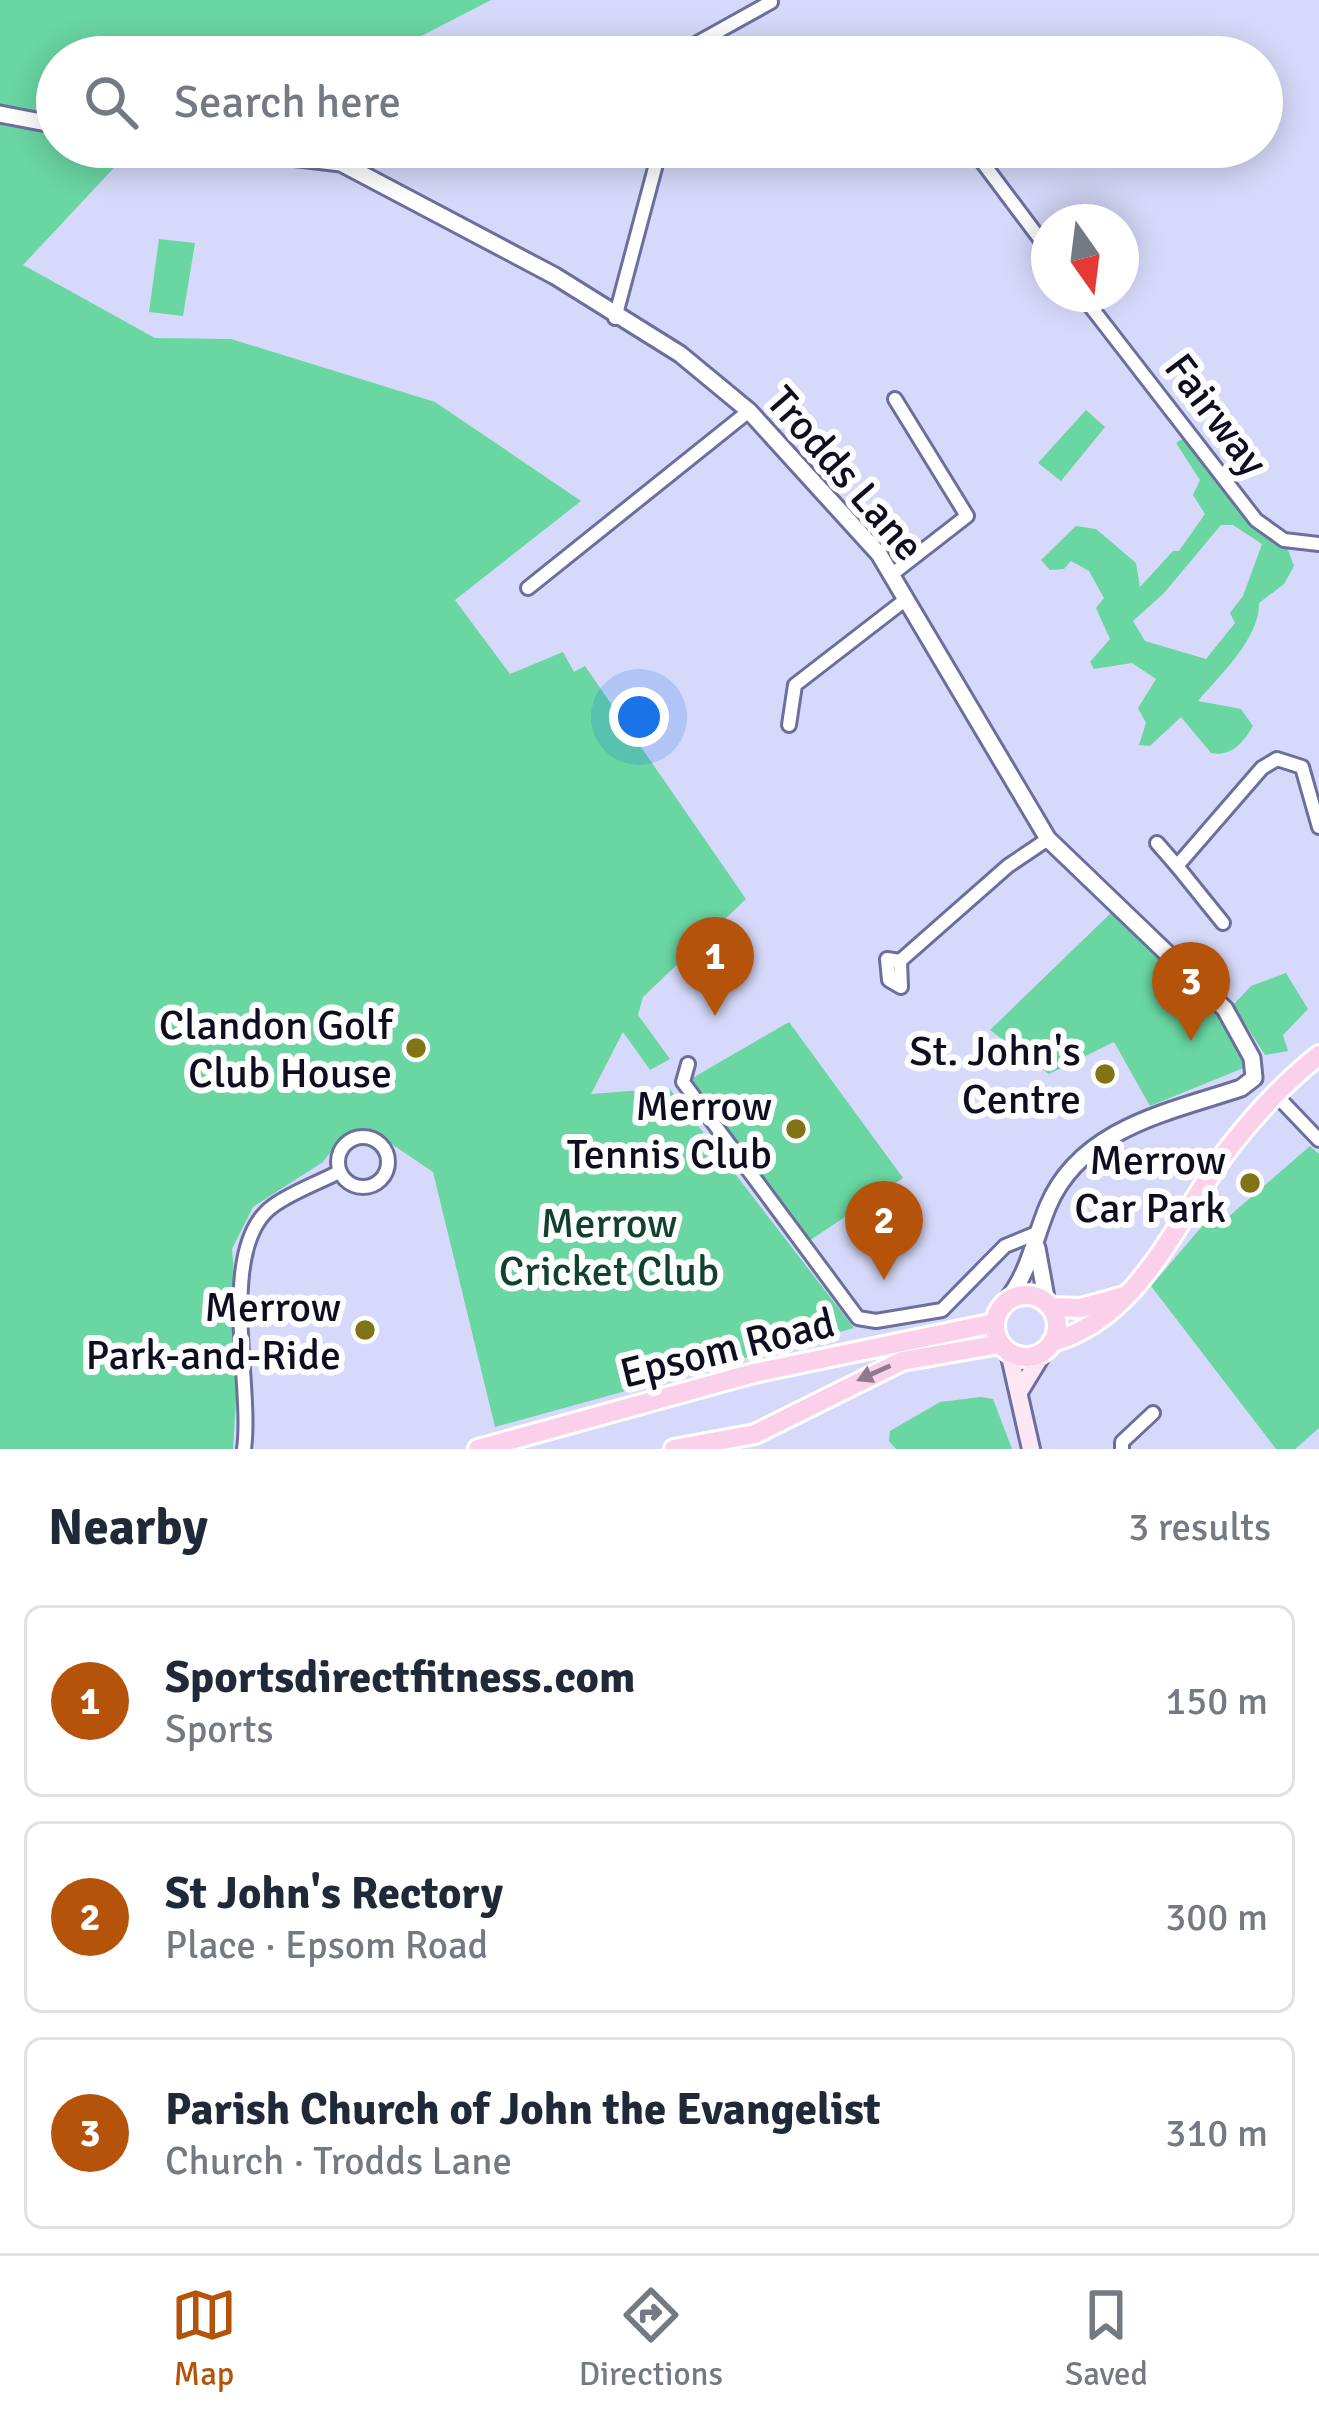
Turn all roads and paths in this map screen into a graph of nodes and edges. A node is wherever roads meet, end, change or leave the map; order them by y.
1 (771, 2) edge
2 (710, 36) edge
3 (0, 114) edge
4 (36, 121) edge
5 (350, 168) edge
6 (655, 168) edge
7 (987, 168) edge
8 (1031, 227) edge
9 (1095, 312) edge
10 (615, 318) junction
11 (895, 399) dead end
12 (749, 411) junction
13 (1319, 544) edge
14 (891, 575) junction
15 (528, 588) dead end
16 (905, 600) junction
17 (788, 725) dead end
18 (1319, 827) edge
19 (1048, 838) junction
20 (1157, 843) dead end
21 (1177, 866) junction
22 (1223, 922) dead end
23 (900, 961) dead end
24 (1319, 1055) edge
25 (688, 1064) dead end
26 (1274, 1093) junction
27 (1319, 1140) edge
28 (340, 1172) junction
29 (1038, 1239) junction
30 (1129, 1295) junction
31 (1007, 1300) junction
32 (1049, 1305) junction
33 (994, 1323) junction
34 (1048, 1346) junction
35 (1005, 1348) junction
36 (1019, 1392) junction
37 (1153, 1413) dead end
38 (247, 1447) edge
39 (478, 1449) edge
40 (674, 1449) edge
41 (1031, 1449) edge
42 (1122, 1449) edge

1 - 2 street
3 - 4 street
5 - 10 street, Trodds Lane
6 - 10 street
7 - 8 street
9 - 13 street, Fairway
10 - 12 street, Trodds Lane
11 - 14 street
12 - 14 street, Trodds Lane
12 - 15 street
14 - 16 street, Trodds Lane
16 - 17 street
16 - 19 street, Trodds Lane
18 - 21 street
19 - 23 street
19 - 29 street, Trodds Lane
20 - 21 street
21 - 22 street
24 - 26 main road
25 - 29 street
26 - 27 street
26 - 30 main road
28 - 28 street
28 - 38 street
29 - 31 street
29 - 32 street
30 - 32 main road
30 - 34 main road
31 - 32 main road
31 - 33 main road
32 - 34 main road
33 - 35 main road
33 - 39 main road, Epsom Road
34 - 35 main road
34 - 36 main road
35 - 36 main road
35 -> 40 main road, Epsom Road
36 - 41 main road
37 - 42 street

